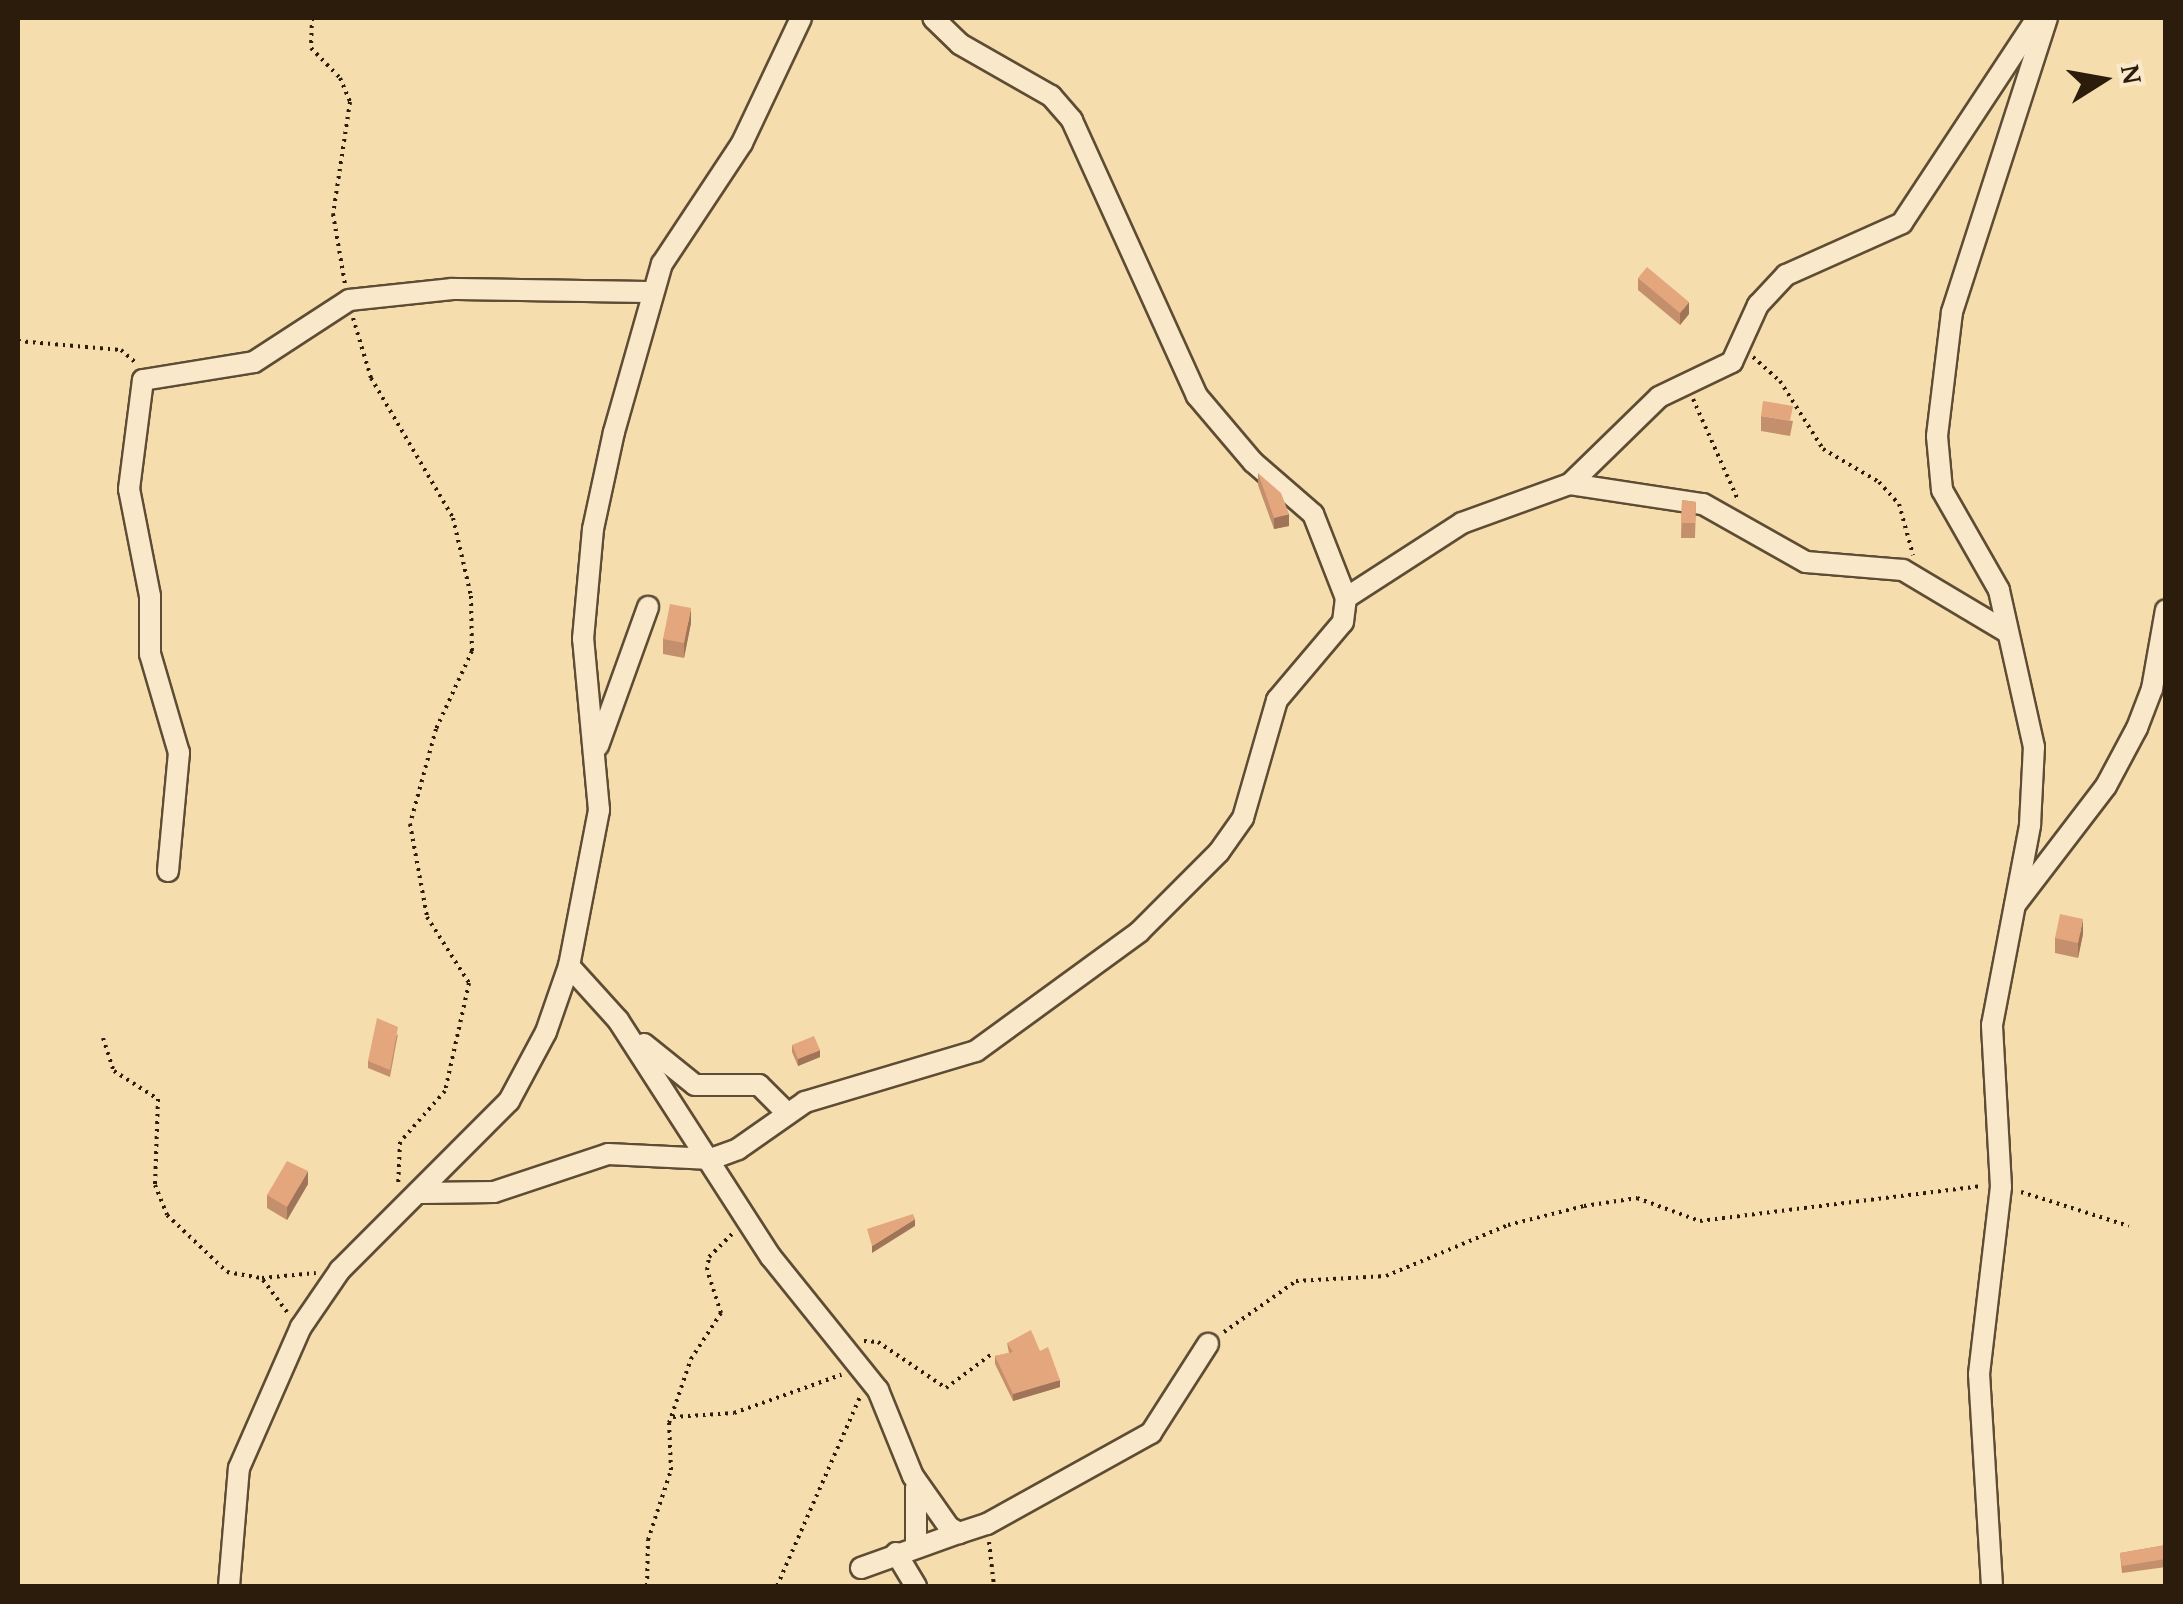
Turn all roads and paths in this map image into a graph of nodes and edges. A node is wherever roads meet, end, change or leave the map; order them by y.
1 (312, 18) edge
2 (801, 18) edge
3 (933, 18) edge
4 (2037, 18) edge
5 (2047, 18) edge
6 (653, 292) junction
7 (349, 300) junction
8 (18, 341) edge
9 (1742, 347) junction
10 (143, 380) junction
11 (1686, 380) junction
12 (1570, 484) junction
13 (1746, 528) junction
14 (1916, 576) junction
15 (1346, 598) junction
16 (648, 607) dead end
17 (2166, 610) edge
18 (2007, 632) junction
19 (595, 758) junction
20 (168, 871) dead end
21 (2013, 908) junction
22 (569, 966) junction
23 (618, 1020) junction
24 (104, 1038) dead end
25 (785, 1111) junction
26 (711, 1159) junction
27 (2001, 1186) junction
28 (422, 1193) junction
29 (737, 1197) junction
30 (397, 1216) junction
31 (2129, 1226) dead end
32 (340, 1270) junction
33 (262, 1278) junction
34 (301, 1327) junction
35 (1208, 1344) joint
36 (845, 1346) junction
37 (993, 1353) edge
38 (862, 1369) junction
39 (671, 1417) junction
40 (912, 1476) junction
41 (988, 1524) junction
42 (959, 1533) junction
43 (916, 1544) junction
44 (896, 1553) junction
45 (862, 1568) dead end
46 (229, 1586) edge
47 (647, 1586) edge
48 (777, 1586) edge
49 (916, 1586) edge
50 (994, 1586) edge
51 (1992, 1586) edge

1 - 7 path
2 - 6 street
3 - 15 street
4 - 9 street
5 - 18 street
6 - 7 street
6 - 19 street
7 - 10 street
7 - 30 path
8 - 10 path
9 - 11 street
9 - 14 path
10 - 20 street
11 - 12 street
11 - 13 path
12 - 13 street
12 - 15 street
13 - 14 street
14 - 18 street
15 - 25 street
16 - 19 street
17 - 21 street
18 - 21 street
19 - 22 street
21 - 27 street
22 - 23 street
22 - 28 street
23 - 25 street
23 - 26 street
24 - 33 path
25 - 26 street
26 - 28 street
26 - 29 street
27 - 31 path
27 - 35 path
27 - 51 street
28 - 30 street
29 - 36 street
29 - 39 path
30 - 32 street
32 - 33 path
32 - 34 street
33 - 34 path
34 - 46 street
35 - 41 street
36 - 37 path
36 - 38 street
38 - 39 path
38 - 40 street
38 - 48 path
39 - 47 path
40 - 42 street
40 - 43 street
41 - 42 street
41 - 50 path
42 - 43 street
43 - 44 street
44 - 45 street
44 - 49 street

